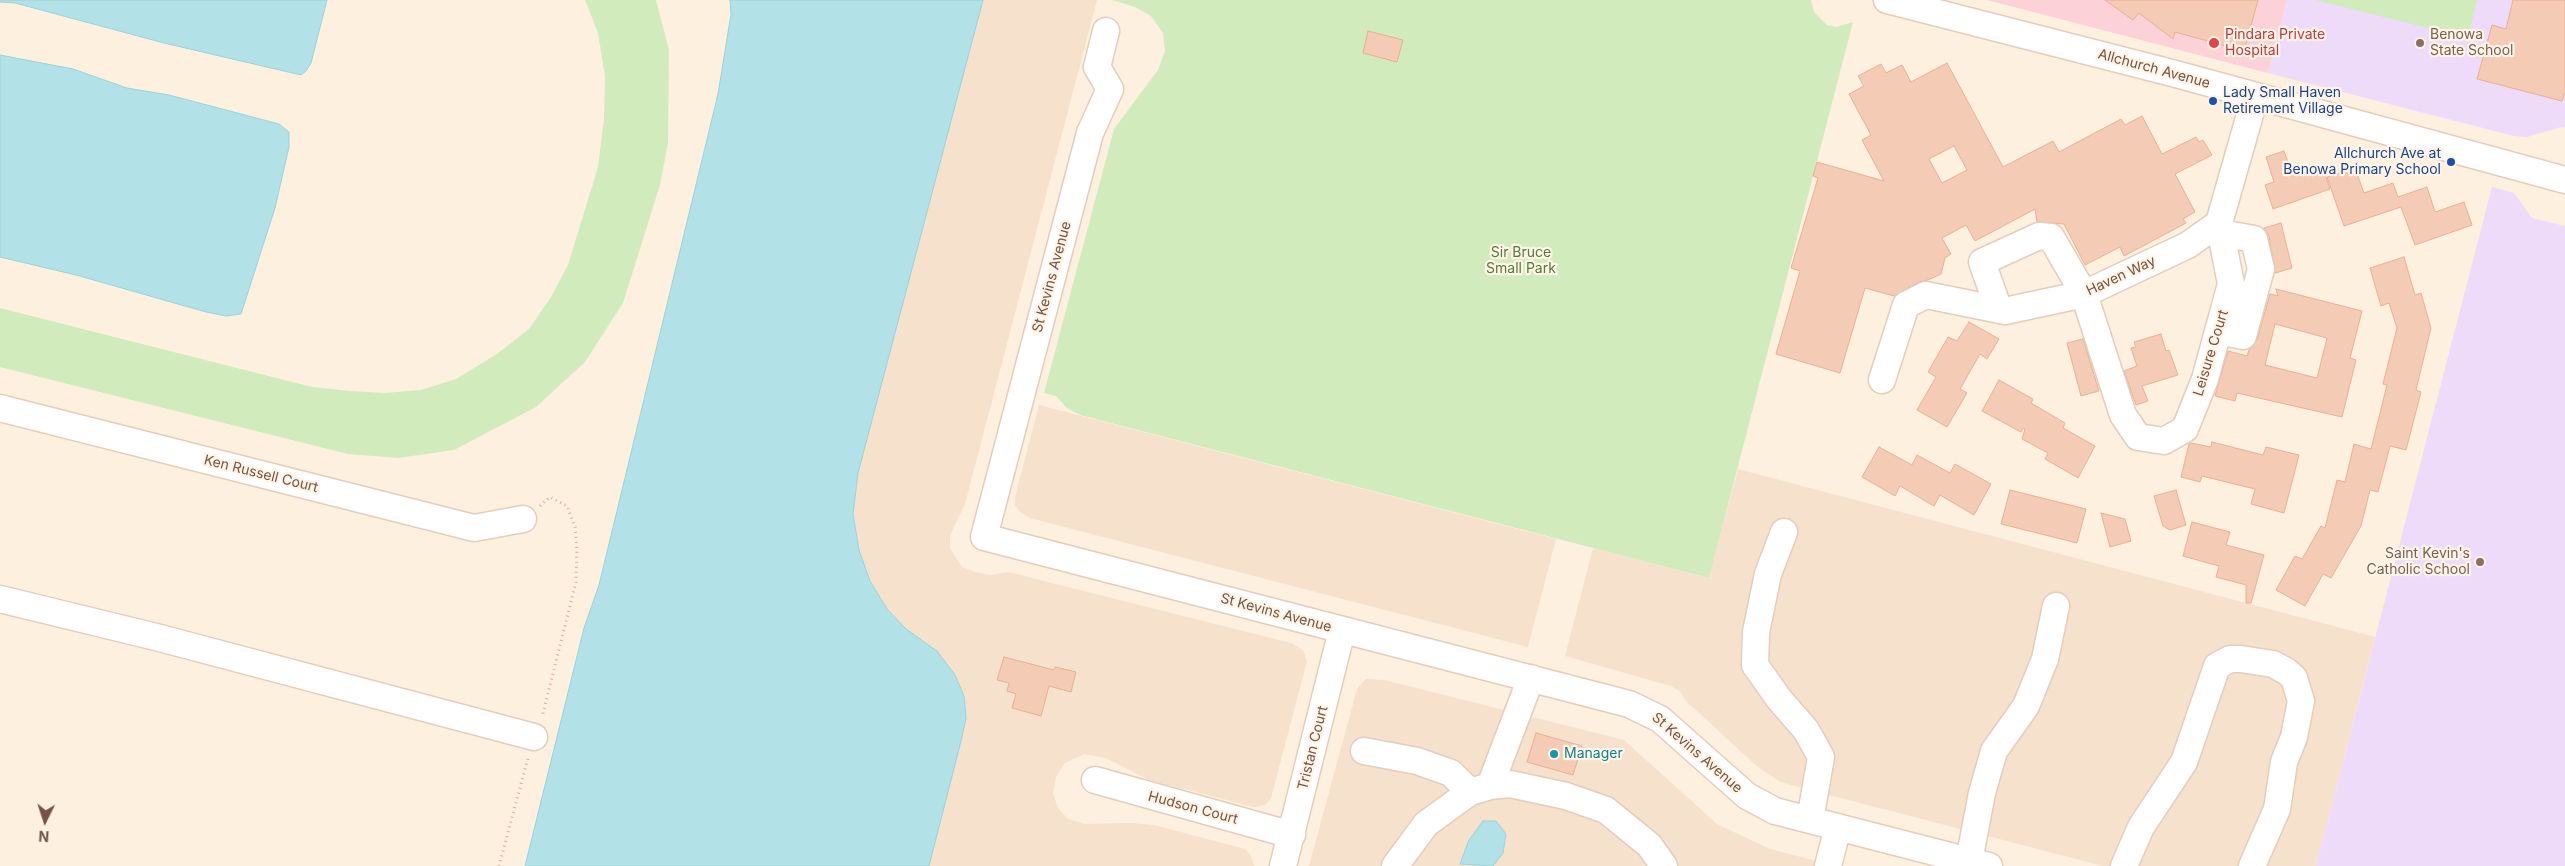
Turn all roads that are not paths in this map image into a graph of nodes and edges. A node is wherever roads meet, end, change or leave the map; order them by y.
1 (1887, 0) edge
2 (1106, 31) dead end
3 (2255, 97) junction
4 (2565, 180) edge
5 (2220, 228) junction
6 (2084, 294) junction
7 (2000, 310) junction
8 (1882, 380) dead end
9 (0, 408) edge
10 (522, 518) road end
11 (1784, 532) dead end
12 (0, 599) edge
13 (2056, 606) dead end
14 (1342, 630) junction
15 (1531, 678) junction
16 (534, 737) road end
17 (1364, 751) dead end
18 (1095, 780) dead end
19 (1490, 787) junction
20 (1810, 820) junction
21 (1845, 829) junction
22 (1292, 835) junction
23 (1979, 863) edge
24 (1283, 866) edge
25 (1395, 866) edge
26 (1664, 866) edge
27 (1828, 866) edge
28 (1846, 866) edge
29 (2124, 866) edge
30 (2252, 866) edge

1 - 3 street, Allchurch Avenue
2 - 14 street, St Kevins Avenue
3 - 4 street, Allchurch Avenue
3 - 5 street
5 - 6 street, Haven Way
5 - 6 street, Leisure Court
6 - 7 street, Haven Way
6 - 7 street, Leisure Court
7 - 8 street, Haven Way
9 - 10 street, Ken Russell Court
11 - 20 street
12 - 16 street
13 - 23 street
14 - 15 street, St Kevins Avenue
14 - 22 street, Tristan Court
15 - 19 street
15 - 20 street, St Kevins Avenue
17 - 19 street
18 - 22 street, Hudson Court
19 - 25 street
19 - 26 street
20 - 21 street, St Kevins Avenue
21 - 23 street, St Kevins Avenue
21 - 27 street
21 - 28 street
22 - 24 street, Tristan Court
29 - 30 street

